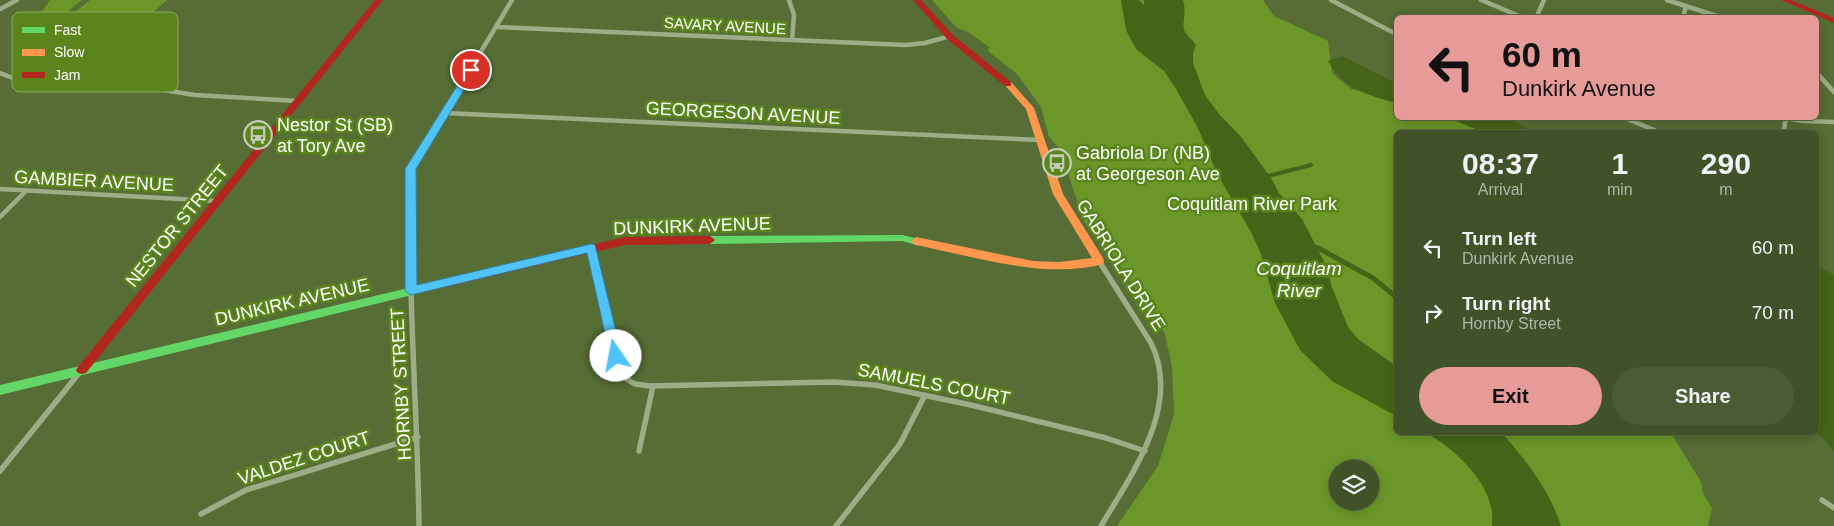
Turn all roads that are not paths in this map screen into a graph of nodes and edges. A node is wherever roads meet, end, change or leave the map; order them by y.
1 (17, 0) edge
2 (379, 0) edge
3 (512, 0) edge
4 (789, 0) edge
5 (917, 0) edge
6 (1331, 0) edge
7 (1481, 0) edge
8 (1544, 0) edge
9 (1667, 0) edge
10 (1785, 0) edge
11 (1686, 6) junction
12 (0, 9) edge
13 (1517, 15) edge
14 (1537, 15) edge
15 (1684, 15) edge
16 (1714, 15) edge
17 (1834, 21) edge
18 (498, 26) junction
19 (1394, 33) edge
20 (950, 36) junction
21 (792, 40) junction
22 (0, 73) edge
23 (1819, 75) edge
24 (12, 78) edge
25 (176, 92) edge
26 (1834, 92) edge
27 (298, 101) junction
28 (445, 113) junction
29 (1630, 120) edge
30 (1810, 120) edge
31 (1834, 122) edge
32 (1654, 130) edge
33 (1040, 140) junction
34 (0, 190) edge
35 (26, 191) junction
36 (217, 201) junction
37 (0, 217) edge
38 (591, 248) junction
39 (1099, 261) junction
40 (411, 291) junction
41 (82, 370) junction
42 (653, 386) junction
43 (0, 390) edge
44 (925, 395) junction
45 (418, 437) junction
46 (639, 451) dead end
47 (1145, 451) junction
48 (0, 471) edge
49 (1822, 500) dead end
50 (1834, 508) edge
51 (201, 514) dead end
52 (419, 526) edge
53 (836, 526) edge
54 (1101, 526) edge

1 - 12 street
2 - 27 street, NESTOR STREET
3 - 18 street, HORNBY STREET
4 - 21 street
5 - 20 street, GABRIOLA DRIVE
6 - 19 street
7 - 13 street
8 - 14 street
9 - 11 street
10 - 17 street
11 - 15 street
11 - 16 street
18 - 21 street, SAVARY AVENUE
18 - 28 street, HORNBY STREET
20 - 21 street, SAVARY AVENUE
20 - 33 street, GABRIOLA DRIVE
22 - 24 street
23 - 26 street
25 - 27 street
27 - 36 street, NESTOR STREET
28 - 33 street, GEORGESON AVENUE
28 - 40 street, HORNBY STREET
29 - 32 street
30 - 31 street
33 - 39 street, GABRIOLA DRIVE
34 - 35 street, GAMBIER AVENUE
35 - 36 street, GAMBIER AVENUE
35 - 37 street
36 - 41 street, NESTOR STREET
38 - 39 street, DUNKIRK AVENUE
38 - 40 street, DUNKIRK AVENUE
38 - 42 street, SAMUELS COURT
39 - 47 street, GABRIOLA DRIVE
40 - 41 street, DUNKIRK AVENUE
40 - 45 street, HORNBY STREET
41 - 43 street, DUNKIRK AVENUE
41 - 48 street, NESTOR STREET
42 - 44 street, SAMUELS COURT
42 - 46 street
44 - 47 street, SAMUELS COURT
44 - 53 street
45 - 51 street, VALDEZ COURT
45 - 52 street, HORNBY STREET
47 - 54 street, GABRIOLA DRIVE
49 - 50 street

